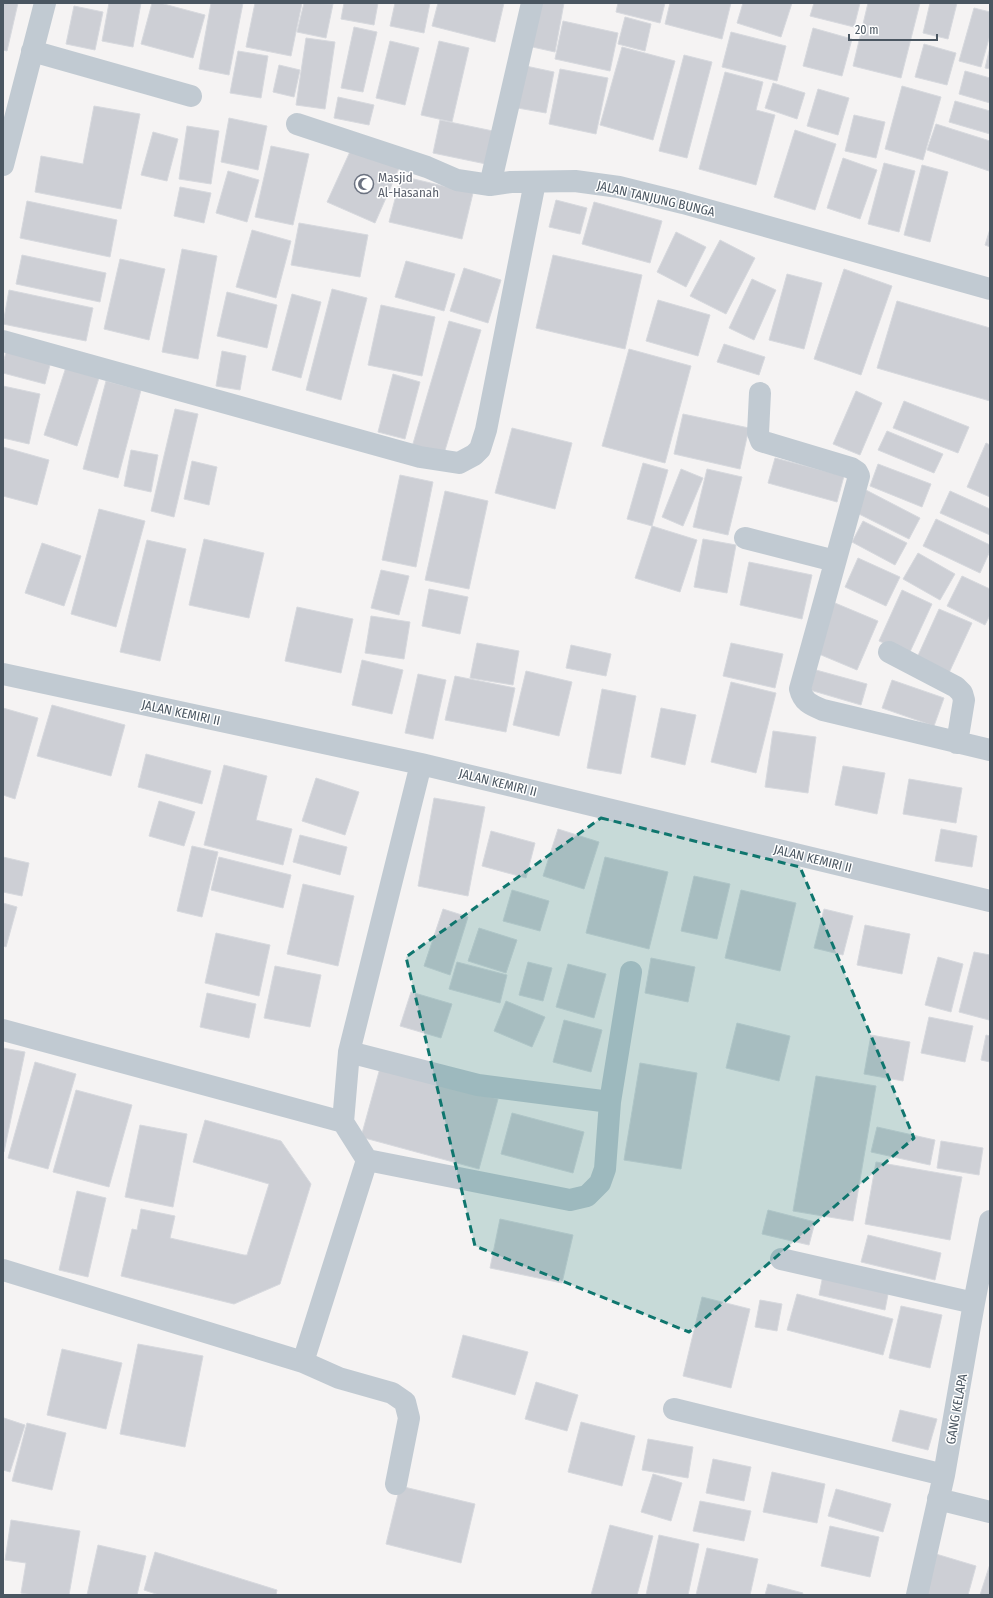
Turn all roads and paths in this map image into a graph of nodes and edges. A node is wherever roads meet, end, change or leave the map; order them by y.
1 (45, 3) edge
2 (532, 3) edge
3 (32, 51) junction
4 (191, 96) dead end
5 (297, 124) dead end
6 (3, 165) edge
7 (535, 182) junction
8 (490, 185) junction
9 (990, 289) edge
10 (3, 341) edge
11 (760, 392) dead end
12 (745, 538) dead end
13 (835, 561) junction
14 (889, 652) dead end
15 (3, 674) edge
16 (957, 743) junction
17 (990, 750) edge
18 (421, 764) junction
19 (990, 901) edge
20 (631, 972) dead end
21 (3, 1030) edge
22 (349, 1052) junction
23 (610, 1102) junction
24 (343, 1122) junction
25 (367, 1160) junction
26 (990, 1221) edge
27 (781, 1259) dead end
28 (3, 1270) edge
29 (984, 1281) edge
30 (974, 1303) junction
31 (303, 1362) junction
32 (674, 1409) dead end
33 (944, 1475) junction
34 (396, 1484) dead end
35 (938, 1499) junction
36 (990, 1512) edge
37 (916, 1595) edge

1 - 3 street
2 - 8 street
3 - 4 street
3 - 6 street
5 - 8 street, JALAN TANJUNG BUNGA
7 - 8 street, JALAN TANJUNG BUNGA
7 - 9 street, JALAN TANJUNG BUNGA
7 - 10 street
11 - 13 street
12 - 13 street
13 - 16 street
14 - 16 street
15 - 18 street, JALAN KEMIRI II
16 - 17 street
18 - 19 street, JALAN KEMIRI II
18 - 22 street
20 - 23 street
21 - 24 street
22 - 23 street
22 - 24 street
23 - 25 street
24 - 25 street
25 - 31 street
26 - 29 street, GANG KELAPA
27 - 30 street
28 - 31 street
29 - 30 street, GANG KELAPA
30 - 33 street, GANG KELAPA
31 - 34 street
32 - 33 street
33 - 35 street, GANG KELAPA
35 - 36 street
35 - 37 street, GANG KELAPA

